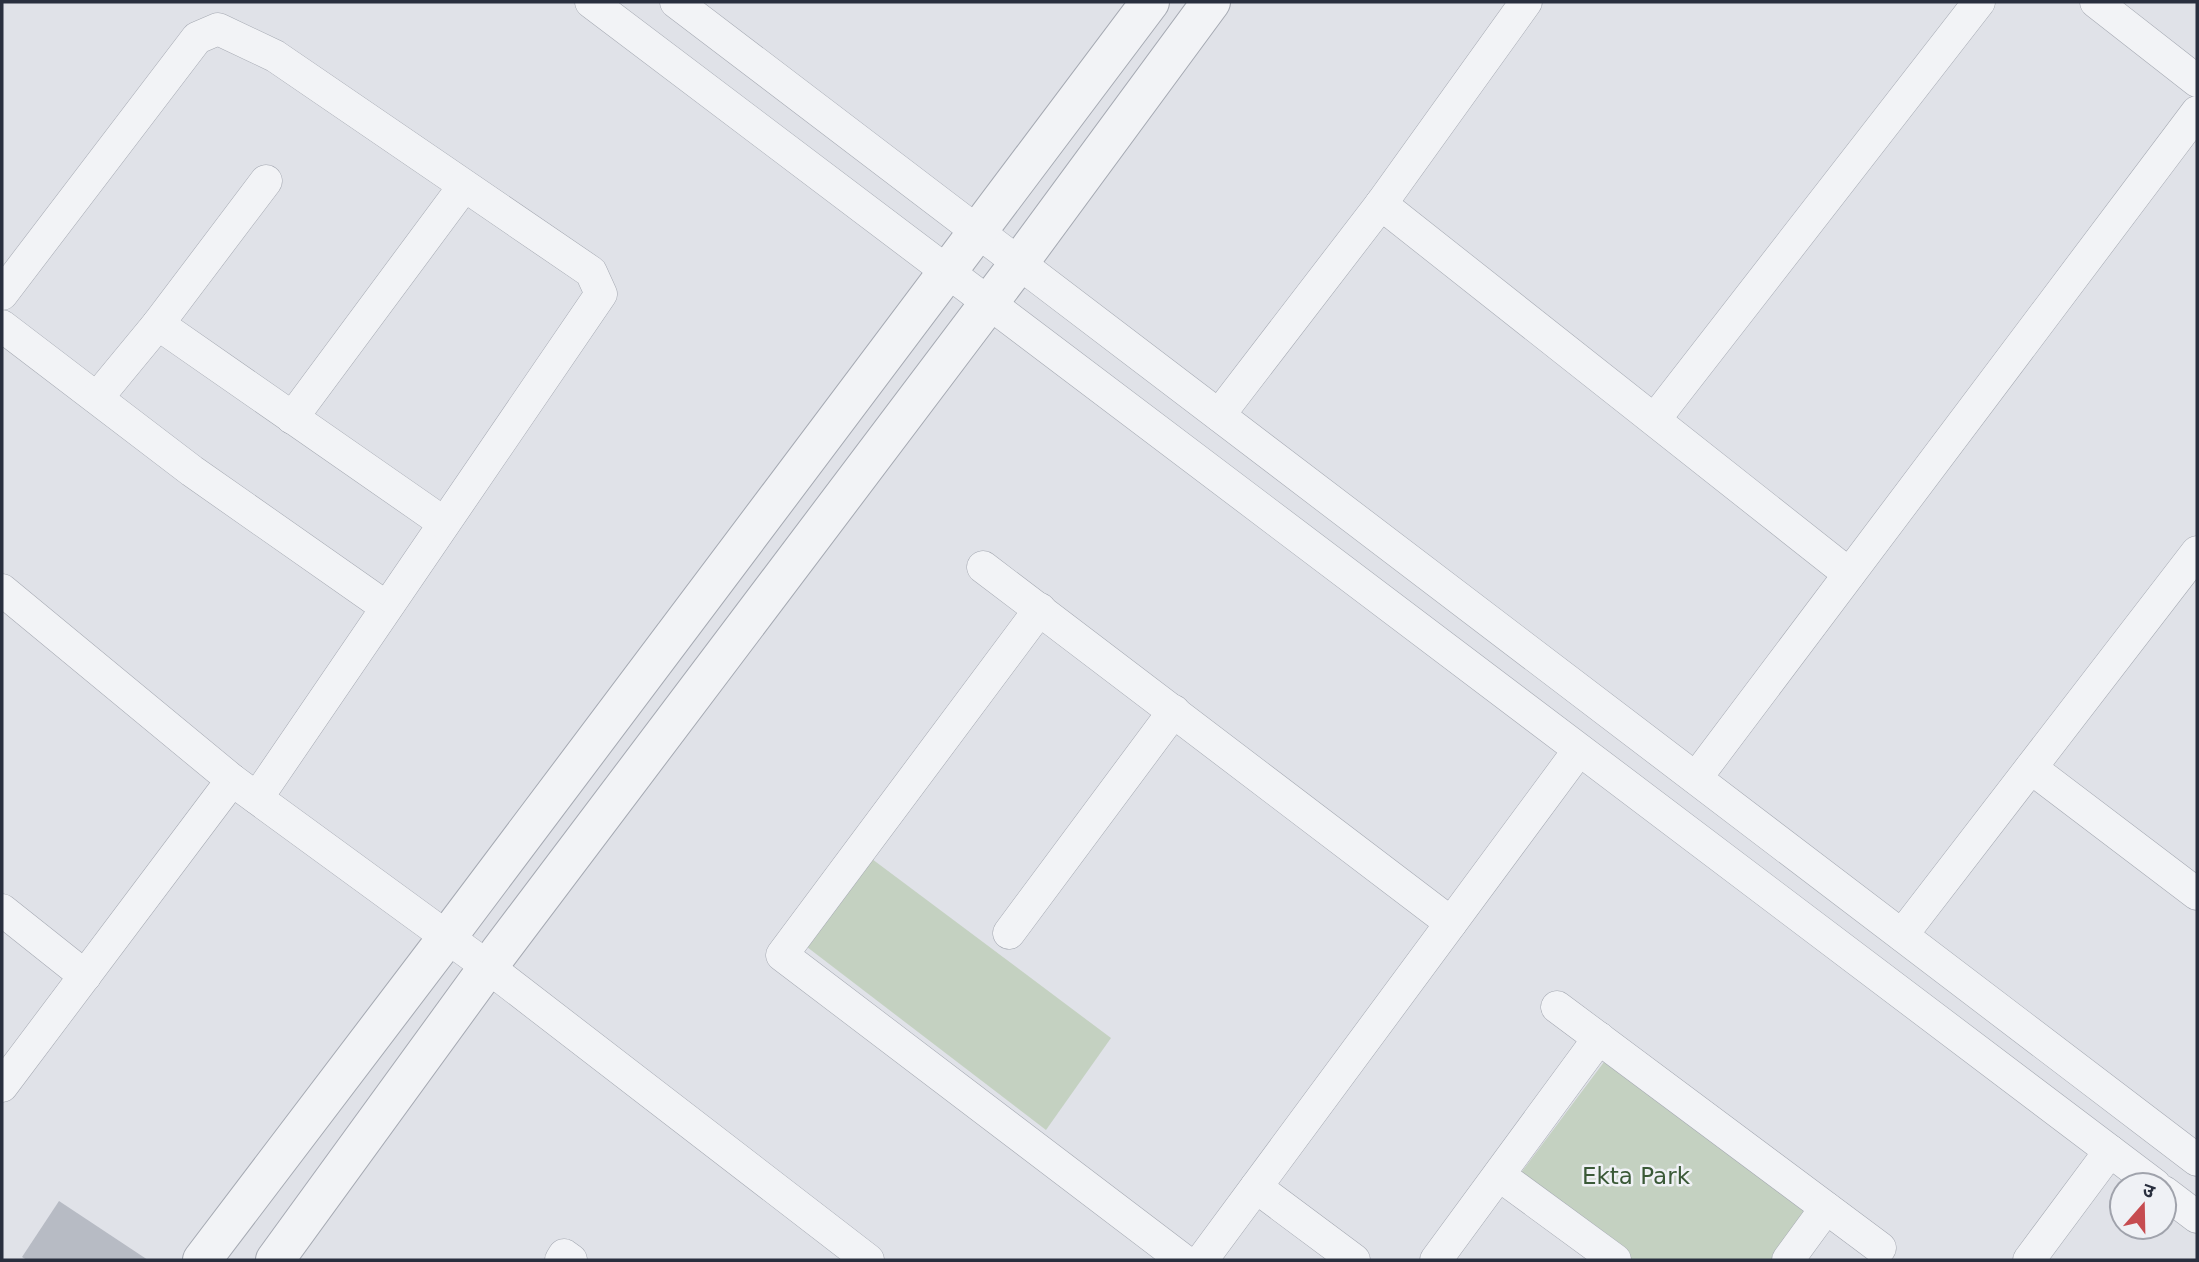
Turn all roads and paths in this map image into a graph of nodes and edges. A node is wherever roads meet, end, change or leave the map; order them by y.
1 (591, 2) edge
2 (676, 2) edge
3 (1150, 2) edge
4 (1211, 2) edge
5 (1526, 2) edge
6 (1979, 2) edge
7 (2096, 2) edge
8 (2197, 81) edge
9 (2197, 112) edge
10 (266, 181) dead end
11 (464, 186) junction
12 (1381, 204) junction
13 (976, 231) junction
14 (1019, 263) junction
15 (946, 270) junction
16 (2, 294) edge
17 (989, 302) junction
18 (158, 324) junction
19 (2, 326) edge
20 (97, 398) junction
21 (1219, 415) junction
22 (292, 418) junction
23 (1655, 419) junction
24 (444, 523) junction
25 (2197, 552) edge
26 (983, 567) dead end
27 (1849, 574) junction
28 (2, 590) edge
29 (386, 607) junction
30 (1040, 609) junction
31 (1174, 712) junction
32 (1579, 750) junction
33 (2031, 768) junction
34 (1696, 778) junction
35 (232, 780) junction
36 (257, 798) junction
37 (2197, 892) edge
38 (2, 910) edge
39 (1451, 923) junction
40 (1009, 933) dead end
41 (1902, 935) junction
42 (448, 938) junction
43 (488, 967) junction
44 (85, 976) junction
45 (1557, 1007) dead end
46 (1599, 1038) junction
47 (2, 1086) edge
48 (2110, 1151) junction
49 (2197, 1160) edge
50 (2136, 1171) edge
51 (1499, 1175) junction
52 (1256, 1186) junction
53 (2178, 1203) edge
54 (1826, 1208) junction
55 (2197, 1217) edge
56 (1880, 1248) dead end
57 (202, 1260) edge
58 (275, 1260) edge
59 (561, 1260) edge
60 (571, 1260) edge
61 (868, 1260) edge
62 (1183, 1260) edge
63 (1202, 1260) edge
64 (1354, 1260) edge
65 (1436, 1260) edge
66 (1615, 1260) edge
67 (1788, 1260) edge
68 (2029, 1260) edge

1 - 15 street
2 - 13 street
3 - 13 street
4 - 14 street
5 - 12 street
6 - 23 street
7 - 8 street
9 - 27 street
10 - 18 street
11 - 16 street
11 - 22 street
11 - 24 street
12 - 21 street
12 - 23 street
13 - 14 street
13 - 15 street
14 - 17 street
14 - 21 street
15 - 17 street
15 - 42 street
17 - 32 street
17 - 43 street
18 - 20 street
18 - 22 street
19 - 20 street
20 - 29 street
21 - 34 street
22 - 24 street
23 - 27 street
24 - 29 street
25 - 33 street
26 - 30 street
27 - 34 street
28 - 35 street
29 - 36 street
30 - 31 street
30 - 62 street
31 - 39 street
31 - 40 street
32 - 39 street
32 - 48 street
33 - 37 street
33 - 41 street
34 - 41 street
35 - 36 street
35 - 44 street
36 - 42 street
38 - 44 street
39 - 52 street
41 - 49 street
42 - 43 street
42 - 57 street
43 - 58 street
43 - 61 street
44 - 47 street
45 - 46 street
46 - 51 street
46 - 54 street
48 - 50 street
48 - 68 street
51 - 65 street
51 - 66 street
52 - 63 street
52 - 64 street
53 - 55 street
54 - 56 street
54 - 67 street
59 - 60 street

